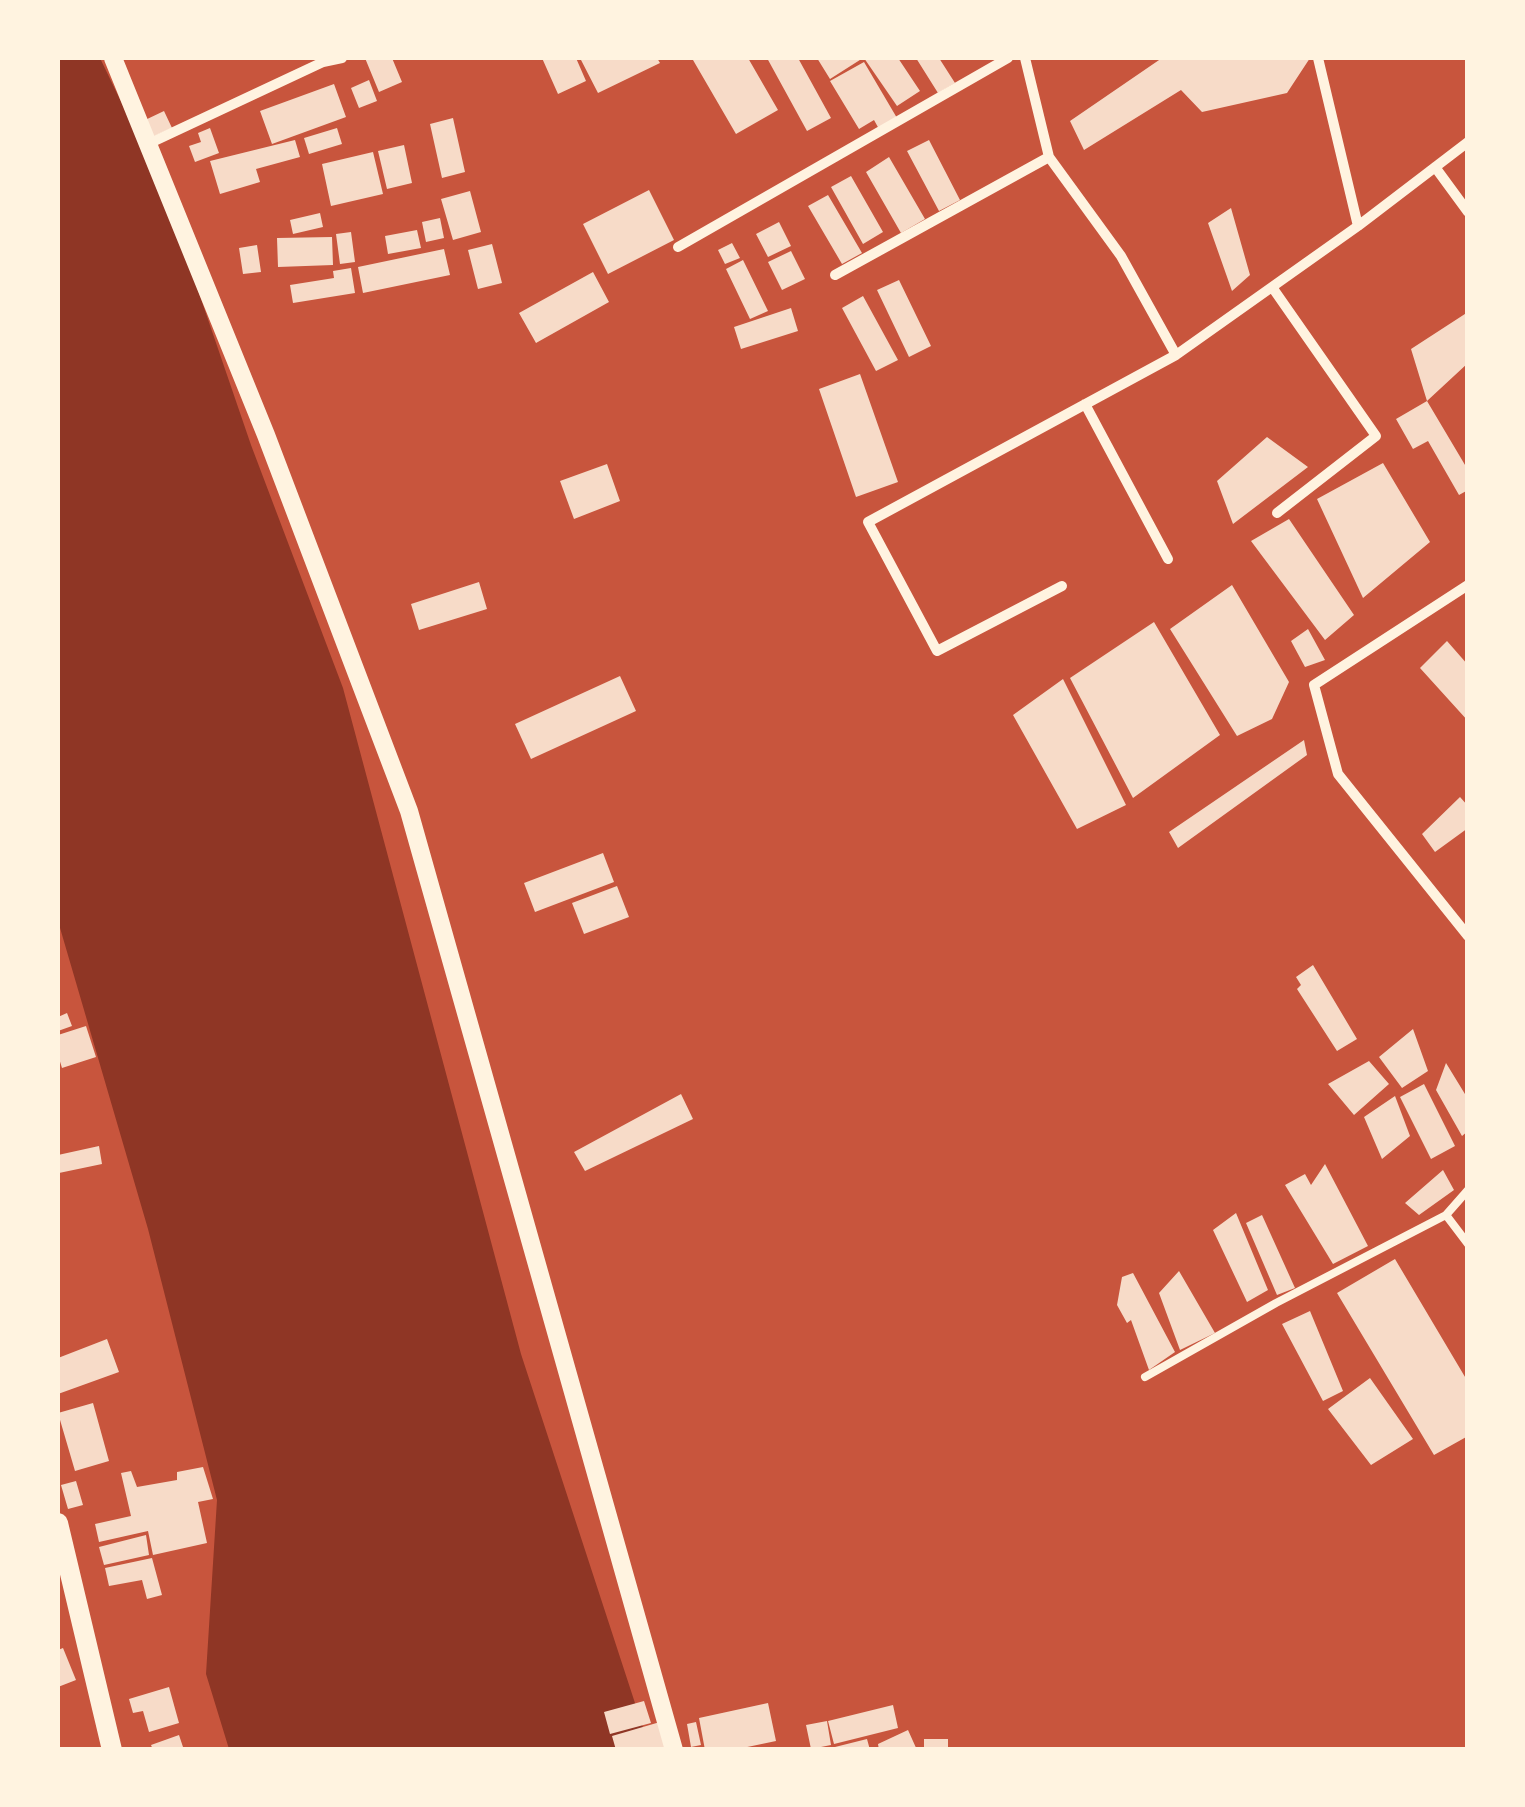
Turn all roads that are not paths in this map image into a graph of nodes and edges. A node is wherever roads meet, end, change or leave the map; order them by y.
1 (113, 58) edge
2 (342, 58) edge
3 (1008, 58) edge
4 (1026, 58) edge
5 (1318, 58) edge
6 (1468, 142) edge
7 (148, 144) junction
8 (1049, 157) junction
9 (1436, 167) junction
10 (1468, 212) edge
11 (1358, 226) junction
12 (678, 248) dead end
13 (836, 275) dead end
14 (1272, 288) junction
15 (1176, 355) junction
16 (1085, 404) junction
17 (1276, 514) dead end
18 (1168, 559) dead end
19 (1468, 585) edge
20 (1062, 586) dead end
21 (1468, 936) edge
22 (1468, 1190) edge
23 (1446, 1216) junction
24 (1468, 1244) edge
25 (1145, 1376) dead end
26 (58, 1523) edge
27 (112, 1750) edge
28 (674, 1750) edge

1 - 7 street
2 - 7 street
3 - 12 street
4 - 8 street
5 - 11 street
6 - 9 street
7 - 28 street
8 - 13 street
8 - 15 street
9 - 10 street
9 - 11 street
11 - 14 street
14 - 15 street
14 - 17 street
15 - 16 street
16 - 18 street
16 - 20 street
19 - 21 street
22 - 23 lane
23 - 24 lane
23 - 25 lane
26 - 27 main road

